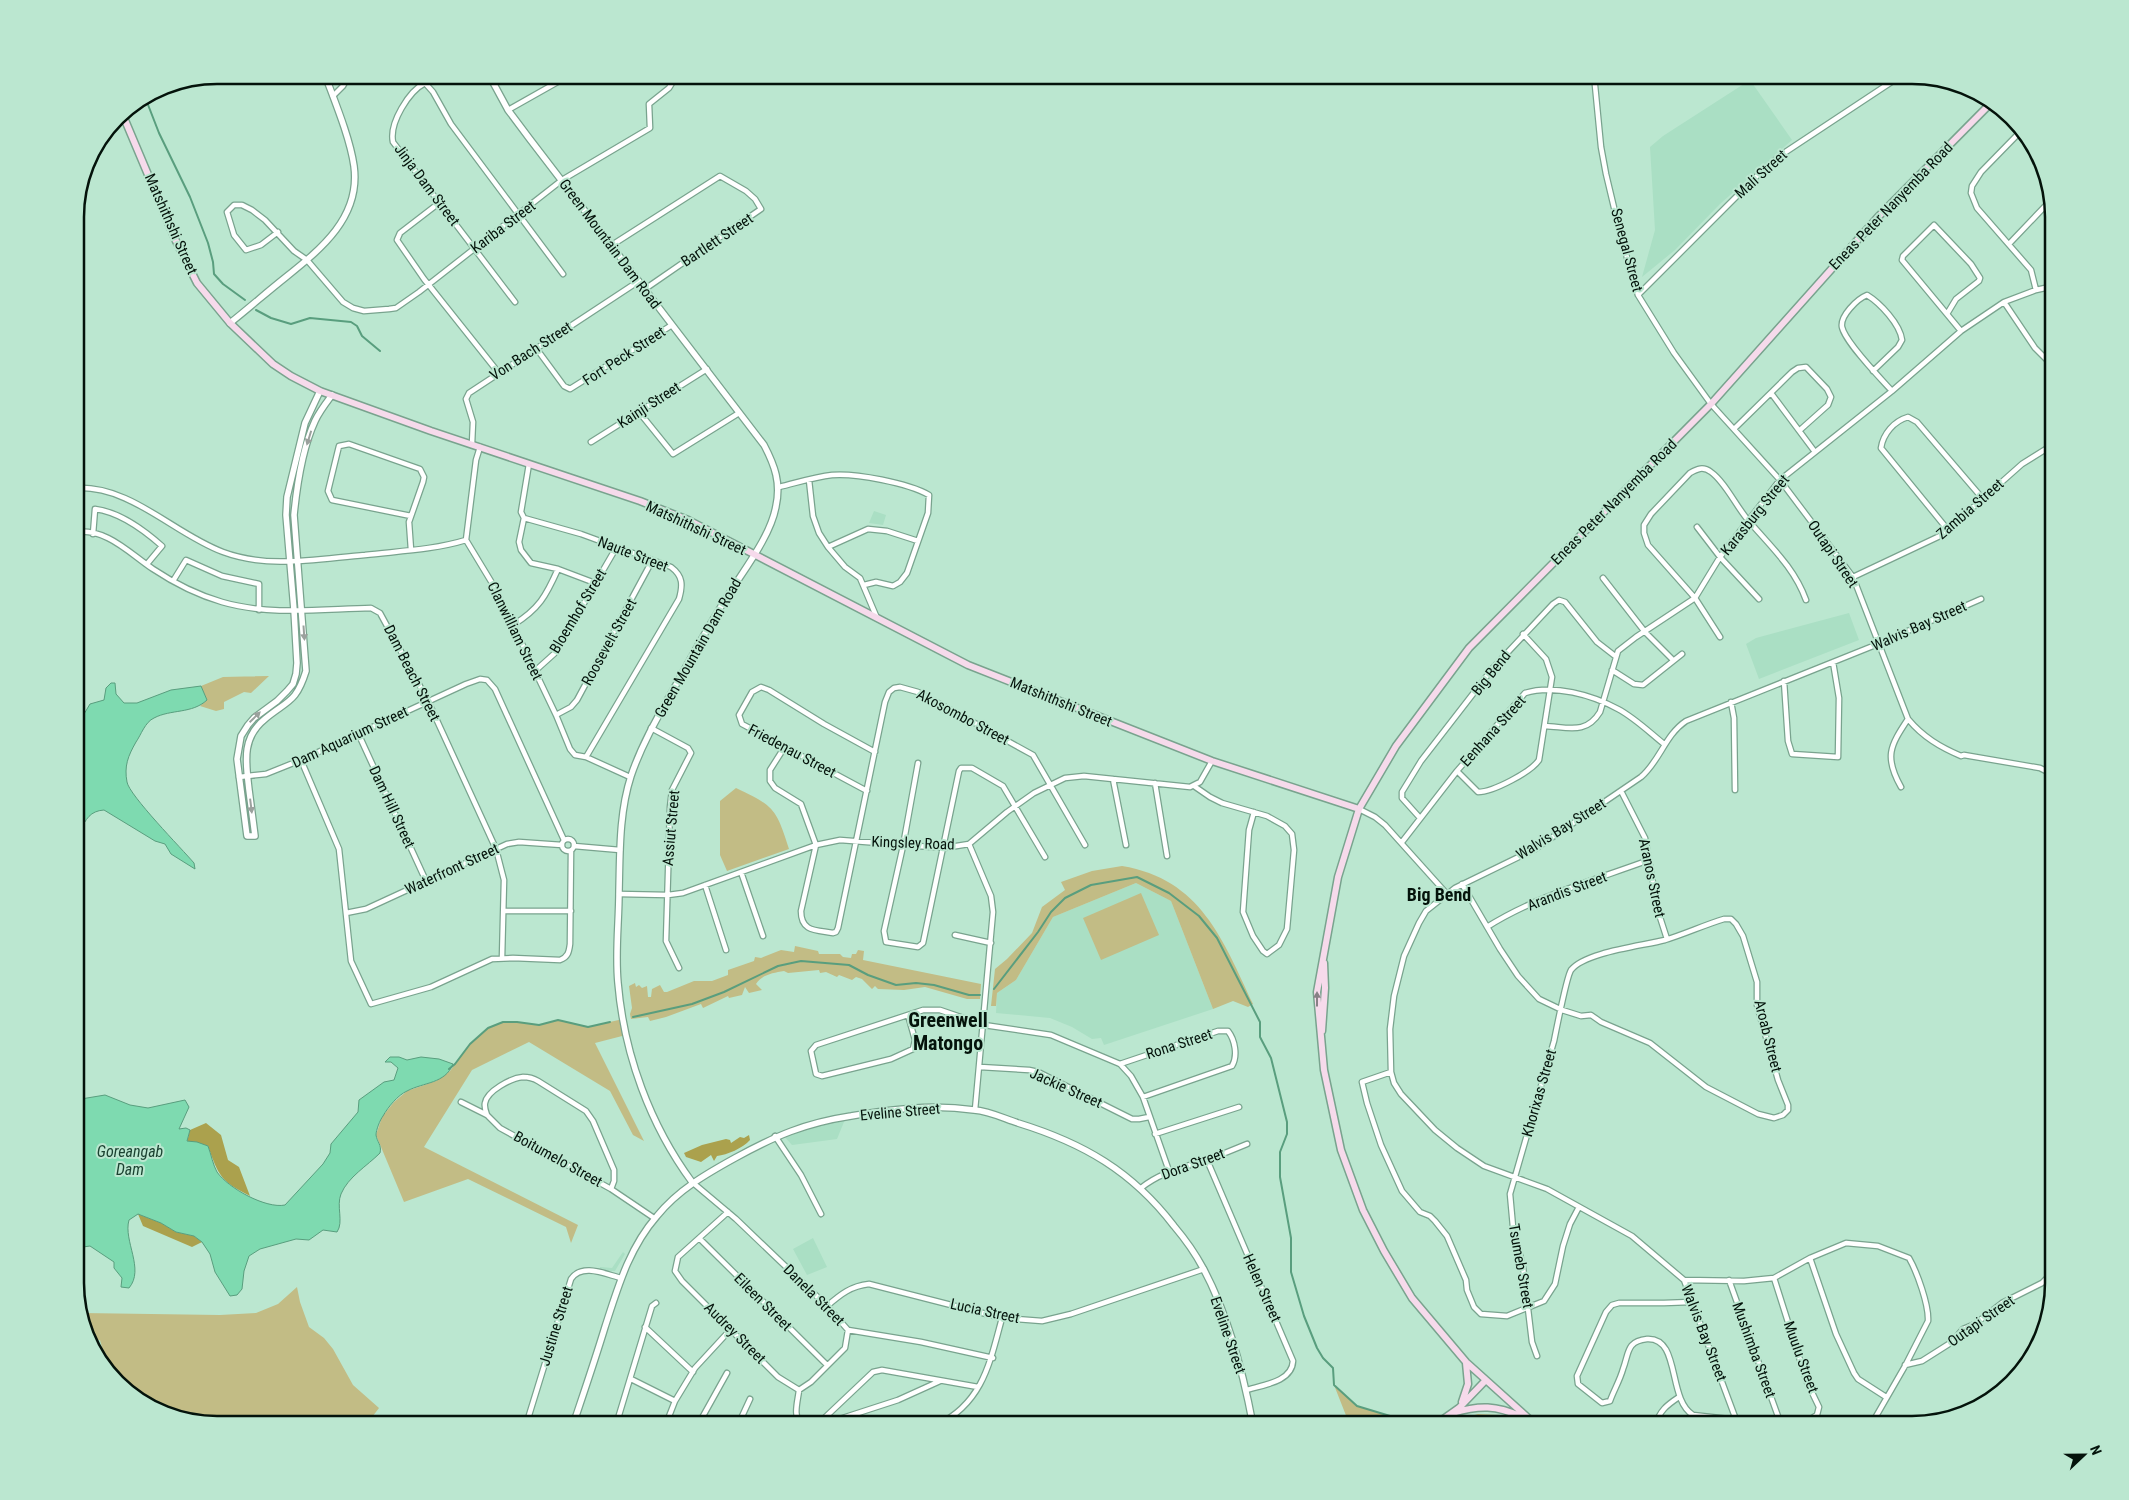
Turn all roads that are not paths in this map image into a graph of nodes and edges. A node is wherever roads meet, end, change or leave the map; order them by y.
1 (328, 84) edge
2 (344, 84) edge
3 (423, 84) edge
4 (426, 84) edge
5 (494, 84) edge
6 (554, 84) edge
7 (671, 84) edge
8 (1595, 84) edge
9 (1888, 84) edge
10 (333, 96) junction
11 (1987, 107) edge
12 (508, 110) junction
13 (125, 121) edge
14 (2017, 135) edge
15 (562, 180) junction
16 (440, 203) junction
17 (2044, 207) edge
18 (518, 216) junction
19 (278, 232) junction
20 (2009, 244) junction
21 (612, 245) junction
22 (474, 248) junction
23 (308, 260) junction
24 (563, 274) dead end
25 (639, 281) junction
26 (429, 285) junction
27 (2045, 288) edge
28 (645, 289) junction
29 (2036, 290) junction
30 (1638, 295) junction
31 (515, 302) dead end
32 (2004, 302) junction
33 (1947, 314) junction
34 (230, 323) junction
35 (672, 325) junction
36 (1961, 331) junction
37 (536, 348) junction
38 (2045, 358) edge
39 (707, 369) junction
40 (1873, 371) junction
41 (498, 372) junction
42 (320, 391) junction
43 (1892, 391) junction
44 (1771, 392) junction
45 (332, 395) junction
46 (1711, 404) junction
47 (640, 412) junction
48 (739, 413) junction
49 (1734, 429) junction
50 (1800, 430) junction
51 (592, 442) dead end
52 (472, 444) junction
53 (480, 447) junction
54 (2045, 450) edge
55 (1816, 452) junction
56 (529, 464) junction
57 (809, 480) junction
58 (1780, 480) junction
59 (779, 486) junction
60 (84, 488) edge
61 (1983, 499) junction
62 (411, 516) junction
63 (524, 518) junction
64 (1748, 520) junction
65 (1698, 527) dead end
66 (1948, 530) junction
67 (84, 533) edge
68 (93, 534) junction
69 (466, 540) junction
70 (918, 542) junction
71 (828, 547) junction
72 (616, 548) junction
73 (411, 550) junction
74 (754, 555) junction
75 (1720, 557) junction
76 (652, 561) junction
77 (290, 562) junction
78 (298, 562) junction
79 (147, 564) junction
80 (558, 569) junction
81 (1853, 577) junction
82 (1603, 578) dead end
83 (173, 581) junction
84 (596, 583) junction
85 (864, 585) junction
86 (1695, 598) junction
87 (1759, 599) dead end
88 (1981, 599) dead end
89 (1806, 600) dead end
90 (259, 610) junction
91 (294, 610) junction
92 (302, 610) junction
93 (877, 619) junction
94 (513, 625) junction
95 (1645, 632) junction
96 (1523, 634) junction
97 (1720, 637) dead end
98 (1878, 644) junction
99 (1682, 654) dead end
100 (1615, 656) junction
101 (1673, 660) junction
102 (1833, 662) junction
103 (1612, 670) junction
104 (535, 671) junction
105 (1784, 681) junction
106 (1551, 690) junction
107 (428, 701) junction
108 (1602, 702) junction
109 (1731, 702) junction
110 (556, 715) junction
111 (1908, 718) junction
112 (1545, 726) junction
113 (651, 728) junction
114 (358, 733) junction
115 (1664, 744) junction
116 (784, 748) junction
117 (875, 752) junction
118 (586, 757) junction
119 (301, 760) junction
120 (1212, 761) junction
121 (918, 763) dead end
122 (2045, 770) edge
123 (1457, 771) junction
124 (239, 777) junction
125 (248, 777) junction
126 (630, 777) junction
127 (1113, 780) junction
128 (1155, 783) junction
129 (1050, 784) junction
130 (1194, 786) junction
131 (1901, 786) dead end
132 (1621, 790) junction
133 (1736, 790) dead end
134 (867, 791) junction
135 (1016, 805) junction
136 (1359, 809) junction
137 (1254, 812) junction
138 (1420, 818) junction
139 (857, 841) junction
140 (563, 842) junction
141 (1402, 842) junction
142 (969, 844) junction
143 (816, 845) junction
144 (1085, 845) dead end
145 (1126, 845) dead end
146 (574, 846) junction
147 (903, 846) junction
148 (496, 848) junction
149 (944, 848) junction
150 (620, 850) junction
151 (571, 851) junction
152 (1167, 856) dead end
153 (1045, 857) dead end
154 (1649, 860) junction
155 (741, 872) junction
156 (426, 880) junction
157 (1462, 884) junction
158 (705, 885) junction
159 (620, 894) junction
160 (1447, 894) junction
161 (668, 895) junction
162 (504, 911) junction
163 (571, 911) junction
164 (346, 913) junction
165 (1487, 927) junction
166 (955, 935) dead end
167 (763, 936) dead end
168 (1666, 939) junction
169 (991, 943) junction
170 (726, 950) dead end
171 (502, 958) junction
172 (679, 968) dead end
173 (1562, 1010) junction
174 (908, 1015) junction
175 (984, 1026) junction
176 (1120, 1064) junction
177 (980, 1068) junction
178 (1391, 1072) junction
179 (1143, 1097) junction
180 (461, 1102) dead end
181 (1239, 1107) dead end
182 (975, 1110) junction
183 (487, 1115) junction
184 (1149, 1117) junction
185 (1155, 1134) junction
186 (775, 1136) junction
187 (1247, 1144) dead end
188 (1207, 1160) junction
189 (1169, 1171) junction
190 (1514, 1176) junction
191 (692, 1182) junction
192 (1141, 1188) junction
193 (612, 1189) junction
194 (1579, 1208) junction
195 (728, 1212) junction
196 (821, 1214) dead end
197 (654, 1218) junction
198 (700, 1239) junction
199 (1810, 1258) junction
200 (1204, 1269) junction
201 (621, 1278) junction
202 (1774, 1278) junction
203 (1684, 1280) junction
204 (1729, 1280) junction
205 (2045, 1281) edge
206 (1691, 1302) junction
207 (656, 1303) dead end
208 (827, 1306) junction
209 (1529, 1308) junction
210 (1002, 1318) junction
211 (645, 1327) junction
212 (731, 1329) junction
213 (848, 1330) junction
214 (1537, 1356) dead end
215 (992, 1358) junction
216 (1466, 1362) junction
217 (826, 1365) junction
218 (1905, 1366) junction
219 (693, 1372) junction
220 (727, 1373) dead end
221 (631, 1379) junction
222 (941, 1380) junction
223 (1485, 1381) junction
224 (978, 1388) junction
225 (799, 1390) junction
226 (1246, 1390) junction
227 (1679, 1397) junction
228 (1886, 1397) junction
229 (750, 1399) dead end
230 (675, 1401) junction
231 (1459, 1408) junction
232 (1452, 1413) junction
233 (529, 1416) edge
234 (577, 1416) edge
235 (619, 1416) edge
236 (670, 1416) edge
237 (703, 1416) edge
238 (742, 1416) edge
239 (797, 1416) edge
240 (828, 1416) edge
241 (847, 1416) edge
242 (952, 1416) edge
243 (1251, 1416) edge
244 (1448, 1416) edge
245 (1518, 1416) edge
246 (1524, 1416) edge
247 (1658, 1416) edge
248 (1699, 1416) edge
249 (1735, 1416) edge
250 (1779, 1416) edge
251 (1815, 1416) edge
252 (1876, 1416) edge

1 - 10 street
2 - 10 street
3 - 16 street, Jinja Dam Street
4 - 18 street, Jinja Dam Street
5 - 12 street, Green Mountain Dam Road
6 - 12 street
7 - 15 street, Kariba Street
8 - 30 street, Senegal Street
9 - 30 street, Mali Street
10 - 23 street
11 - 46 main road, Eneas Peter Nanyemba Road
12 - 15 street, Green Mountain Dam Road
13 - 34 main road, Matshithshi Street
14 - 20 street
15 - 18 street, Kariba Street
15 - 21 street, Green Mountain Dam Road
16 - 22 street, Jinja Dam Street
16 - 26 street
17 - 20 street
18 - 22 street, Kariba Street
18 - 24 street
19 - 19 street, Kariba Street
19 - 23 street, Kariba Street
20 - 29 street
21 - 25 street, Green Mountain Dam Road
21 - 28 street, Bartlett Street
22 - 26 street, Kariba Street
22 - 31 street, Jinja Dam Street
23 - 26 street, Kariba Street
23 - 34 street
25 - 28 street, Green Mountain Dam Road
25 - 37 street, Von Bach Street
26 - 41 street
27 - 29 street, Karasburg Street
28 - 35 street, Green Mountain Dam Road
29 - 32 street, Karasburg Street
30 - 46 street, Senegal Street
32 - 36 street, Karasburg Street
32 - 38 street
33 - 33 street
33 - 36 street
34 - 42 main road, Matshithshi Street
35 - 37 street, Fort Peck Street
35 - 39 street, Green Mountain Dam Road
36 - 43 street, Karasburg Street
37 - 41 street, Von Bach Street
39 - 47 street, Kainji Street
39 - 48 street, Green Mountain Dam Road
40 - 40 street
40 - 43 street
41 - 52 street, Von Bach Street
42 - 45 main road, Matshithshi Street
42 - 77 street
43 - 55 street, Karasburg Street
44 - 49 street
44 - 50 street
44 - 50 street
45 - 52 main road, Matshithshi Street
45 -> 78 street
46 - 49 street, Outapi Street
46 - 136 main road, Eneas Peter Nanyemba Road
47 - 48 street
47 - 51 street, Kainji Street
48 - 59 street, Green Mountain Dam Road
49 - 58 street, Outapi Street
50 - 55 street
52 - 53 main road, Matshithshi Street
53 - 56 main road, Matshithshi Street
53 - 69 street
54 - 61 street, Zambia Street
55 - 58 street, Karasburg Street
56 - 63 street
56 - 74 main road, Matshithshi Street
57 - 59 street
57 - 70 street
57 - 71 street
58 - 64 street, Karasburg Street
58 - 81 street, Outapi Street
59 - 74 street, Green Mountain Dam Road
60 - 77 street
61 - 66 street, Zambia Street
61 - 66 street
62 - 62 street
62 - 73 street
63 - 72 street, Naute Street
63 - 80 street
64 - 75 street, Karasburg Street
64 - 86 street
64 - 89 street
65 - 75 street
66 - 81 street, Zambia Street
67 - 68 street, Dam Beach Street
68 - 79 street, Dam Beach Street
68 - 79 street
69 - 73 street
69 - 94 street, Clanwilliam Street
70 - 71 street
70 - 85 street
71 - 85 street
72 - 76 street, Naute Street
72 - 84 street, Bloemhof Street
73 - 78 street
74 - 93 main road, Matshithshi Street
74 - 113 street, Green Mountain Dam Road
75 - 86 street, Karasburg Street
75 - 87 street
76 - 110 street, Roosevelt Street
76 - 118 street, Naute Street
77 - 78 street
77 - 91 street
78 - 92 street
79 - 83 street, Dam Beach Street
80 - 84 street
80 - 94 street
81 - 98 street, Outapi Street
82 - 95 street
83 - 90 street, Dam Beach Street
83 - 90 street
84 - 104 street, Bloemhof Street
85 - 93 street
86 - 95 street, Karasburg Street
86 - 97 street
88 - 98 street, Walvis Bay Street
90 - 91 street, Dam Beach Street
91 - 92 street, Dam Beach Street
124 -> 91 street
92 - 107 street, Dam Beach Street
92 -> 125 street
93 - 120 main road, Matshithshi Street
94 - 104 street, Clanwilliam Street
95 - 100 street, Karasburg Street
95 - 101 street
96 - 100 street, Big Bend
96 - 106 street
96 - 138 street, Big Bend
98 - 102 street, Walvis Bay Street
98 - 111 street, Outapi Street
99 - 101 street
100 - 103 street
101 - 103 street
102 - 105 street, Walvis Bay Street
102 - 105 street
103 - 108 street
104 - 110 street, Clanwilliam Street
105 - 109 street, Walvis Bay Street
106 - 108 street, Eenhana Street
106 - 112 street
106 - 123 street, Eenhana Street
107 - 114 street, Dam Aquarium Street
107 - 140 street, Dam Aquarium Street
107 - 148 street, Dam Beach Street
108 - 112 street
108 - 115 street, Eenhana Street
109 - 115 street, Walvis Bay Street
109 - 133 street
110 - 118 street, Clanwilliam Street
111 - 122 street, Outapi Street
111 - 131 street
112 - 123 street
113 - 126 street, Green Mountain Dam Road
113 - 161 street, Assiut Street
114 - 119 street, Dam Aquarium Street
114 - 156 street, Dam Hill Street
115 - 132 street, Walvis Bay Street
116 - 117 street, Friedenau Street
116 - 134 street, Friedenau Street
116 - 143 street
117 - 129 street, Akosombo Street
117 - 134 street, Akosombo Street
118 - 126 street, Clanwilliam Street
119 - 125 street, Dam Aquarium Street
119 - 164 street
120 - 130 street
120 - 136 main road, Matshithshi Street
121 - 147 street
123 - 138 street, Eenhana Street
124 - 125 street, Dam Aquarium Street
125 -> 124 street
126 - 150 street, Green Mountain Dam Road
127 - 128 street, Kingsley Road
127 - 129 street, Kingsley Road
127 - 145 street
128 - 130 street, Kingsley Road
128 - 152 street
129 - 135 street, Kingsley Road
129 - 144 street
130 - 137 street, Kingsley Road
132 - 154 street, Aranos Street
132 - 157 street, Walvis Bay Street
134 - 139 street, Akosombo Street
135 - 142 street, Kingsley Road
135 - 149 street
135 - 153 street
136 - 141 street
136 - 216 main road, Eneas Peter Nanyemba Road
137 - 137 street, Kingsley Road
138 - 141 street, Eenhana Street
139 - 143 street, Kingsley Road
139 - 143 street, Akosombo Street
139 - 147 street, Kingsley Road
140 - 146 street, Waterfront Street
140 - 148 street, Waterfront Street
140 - 151 street, Waterfront Street
141 - 160 street
142 - 149 street, Kingsley Road
142 - 169 street
143 - 155 street, Kingsley Road
146 - 150 street, Waterfront Street
146 - 151 street
147 - 149 street, Kingsley Road
147 - 149 street
148 - 156 street, Waterfront Street
148 - 162 street, Dam Beach Street
150 - 159 street, Green Mountain Dam Road
151 - 163 street
154 - 165 street, Arandis Street
154 - 168 street, Aranos Street
155 - 158 street, Kingsley Road
155 - 167 street
156 - 164 street, Waterfront Street
157 - 160 street, Walvis Bay Street
157 - 165 street
158 - 161 street, Kingsley Road
158 - 170 street
159 - 161 street, Kingsley Road
159 - 191 street, Green Mountain Dam Road
160 - 178 street, Walvis Bay Street
161 - 172 street
162 - 163 street
162 - 171 street, Dam Beach Street
163 - 171 street
164 - 171 street
165 - 173 street
166 - 169 street
168 - 173 street, Aroab Street
168 - 173 street, Aroab Street
169 - 175 street
173 - 190 street, Khorixas Street
174 - 174 street
174 - 175 street
175 - 176 street
175 - 177 street
176 - 179 street
176 - 179 street, Rona Street
177 - 182 street
177 - 184 street, Jackie Street
178 - 190 street, Walvis Bay Street
178 - 209 street
179 - 184 street
180 - 183 street, Boitumelo Street
181 - 185 street
182 - 186 street, Eveline Street
182 - 192 street, Eveline Street
183 - 193 street, Boitumelo Street
183 - 193 street
184 - 185 street
185 - 189 street
186 - 191 street, Eveline Street
186 - 196 street
187 - 188 street, Dora Street
188 - 189 street, Dora Street
188 - 226 street, Helen Street
189 - 192 street, Dora Street
190 - 194 street, Walvis Bay Street
190 - 209 street, Tsumeb Street
191 - 195 street, Danela Street
191 - 197 street, Eveline Street
192 - 200 street, Eveline Street
193 - 197 street, Boitumelo Street
194 - 203 street, Walvis Bay Street
194 - 209 street
195 - 198 street, Audrey Street
195 - 208 street, Danela Street
197 - 201 street, Eveline Street
198 - 212 street, Audrey Street
198 - 217 street, Eileen Street
199 - 202 street
199 - 218 street
199 - 228 street
200 - 210 street, Lucia Street
200 - 226 street, Eveline Street
201 - 233 street, Justine Street
201 - 234 street, Eveline Street
202 - 204 street
202 - 251 street, Muulu Street
203 - 204 street
203 - 206 street, Walvis Bay Street
204 - 250 street, Mushimba Street
205 - 218 street, Outapi Street
206 - 227 street
206 - 249 street, Walvis Bay Street
207 - 211 street
208 - 210 street, Lucia Street
208 - 213 street, Danela Street
209 - 214 street, Tsumeb Street
210 - 215 street
211 - 219 street
211 - 221 street
212 - 219 street
212 - 225 street, Audrey Street
213 - 215 street, Danela Street
213 - 217 street
215 - 224 street
216 - 223 main road, Eneas Peter Nanyemba Road
216 - 231 main road
217 - 225 street
218 - 228 street
219 - 230 street
220 - 237 street
221 - 230 street
221 - 235 street
222 - 224 street
222 - 240 street
222 - 241 street
223 - 231 main road
223 - 246 main road
224 - 242 street
225 - 239 street
226 - 243 street, Eveline Street
227 - 247 street
227 - 248 street, Muulu Street
228 - 252 street
229 - 238 street
230 - 236 street
231 - 232 main road
232 - 244 main road
232 - 245 main road

